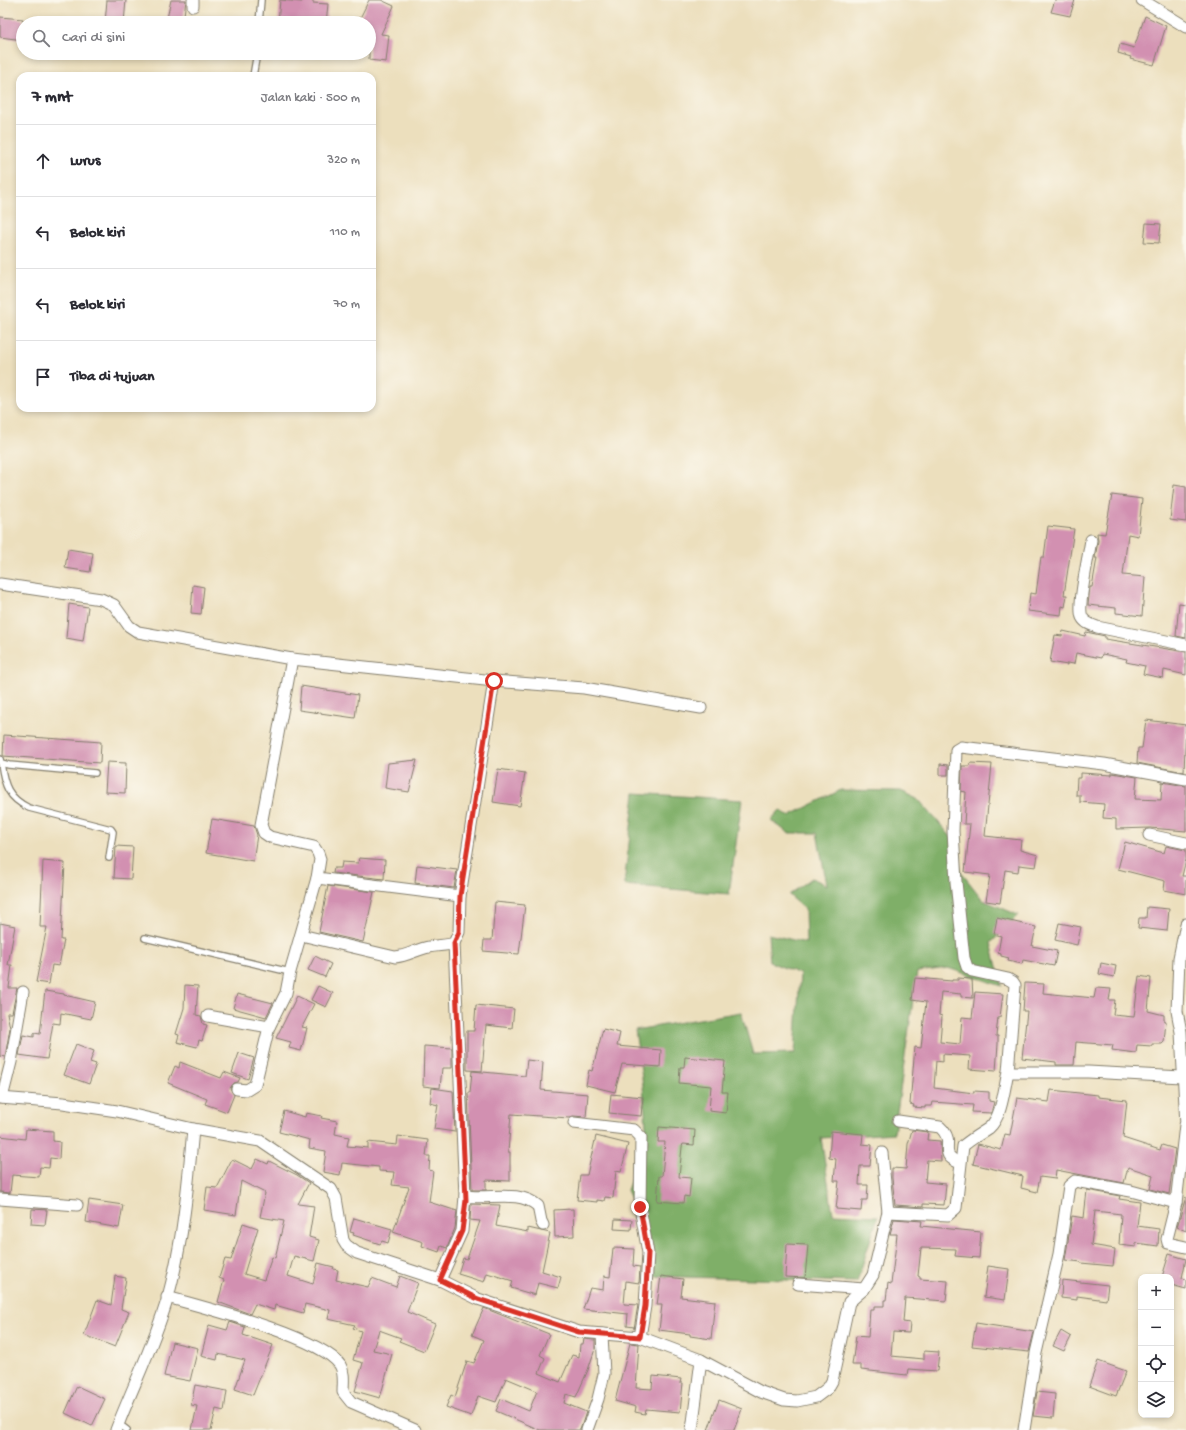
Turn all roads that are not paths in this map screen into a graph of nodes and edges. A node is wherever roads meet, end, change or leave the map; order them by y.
1 (261, 0) edge
2 (1142, 0) edge
3 (260, 16) edge
4 (1186, 27) edge
5 (256, 60) edge
6 (255, 72) edge
7 (1091, 540) dead end
8 (0, 584) edge
9 (1186, 645) edge
10 (292, 659) junction
11 (494, 681) junction
12 (701, 708) dead end
13 (0, 761) edge
14 (95, 773) dead end
15 (1186, 779) edge
16 (1149, 835) dead end
17 (1186, 843) edge
18 (109, 858) dead end
19 (317, 878) junction
20 (460, 896) junction
21 (1186, 924) edge
22 (301, 935) junction
23 (145, 938) dead end
24 (454, 943) junction
25 (1182, 958) edge
26 (290, 972) junction
27 (23, 992) dead end
28 (208, 1016) dead end
29 (268, 1027) junction
30 (1008, 1072) junction
31 (1182, 1077) junction
32 (237, 1089) dead end
33 (1, 1098) edge
34 (898, 1121) dead end
35 (574, 1123) dead end
36 (1186, 1125) edge
37 (193, 1129) junction
38 (882, 1153) dead end
39 (960, 1163) junction
40 (465, 1196) junction
41 (0, 1199) edge
42 (1176, 1203) junction
43 (77, 1205) dead end
44 (888, 1212) junction
45 (544, 1225) dead end
46 (1186, 1247) edge
47 (440, 1280) junction
48 (798, 1284) dead end
49 (864, 1289) junction
50 (168, 1298) junction
51 (602, 1334) junction
52 (640, 1337) junction
53 (701, 1360) junction
54 (121, 1428) edge
55 (415, 1430) edge
56 (587, 1430) edge
57 (692, 1430) edge
58 (1024, 1430) edge

1 - 3 lane
2 - 4 street
5 - 6 lane
7 - 9 street
8 - 10 street
10 - 11 street
10 - 19 street
11 - 12 street
11 - 20 street
13 - 14 lane
13 - 18 lane
15 - 30 street
16 - 17 street
19 - 20 street
19 - 22 street
20 - 24 street
21 - 25 street
22 - 24 street
22 - 26 street
23 - 26 lane
24 - 40 street
25 - 31 street
26 - 29 street
27 - 33 street
28 - 29 street
29 - 32 street
30 - 31 street
30 - 39 street
31 - 36 street
33 - 37 street
34 - 39 street
35 - 52 street
36 - 42 street
37 - 47 street
37 - 50 street
38 - 44 street
39 - 44 street
40 - 45 street
40 - 47 street
41 - 43 street
42 - 46 street
42 - 58 street
44 - 49 street
47 - 51 street
48 - 49 street
49 - 53 street
50 - 54 street
50 - 55 street
51 - 52 street
51 - 56 street
52 - 53 street
53 - 57 street

